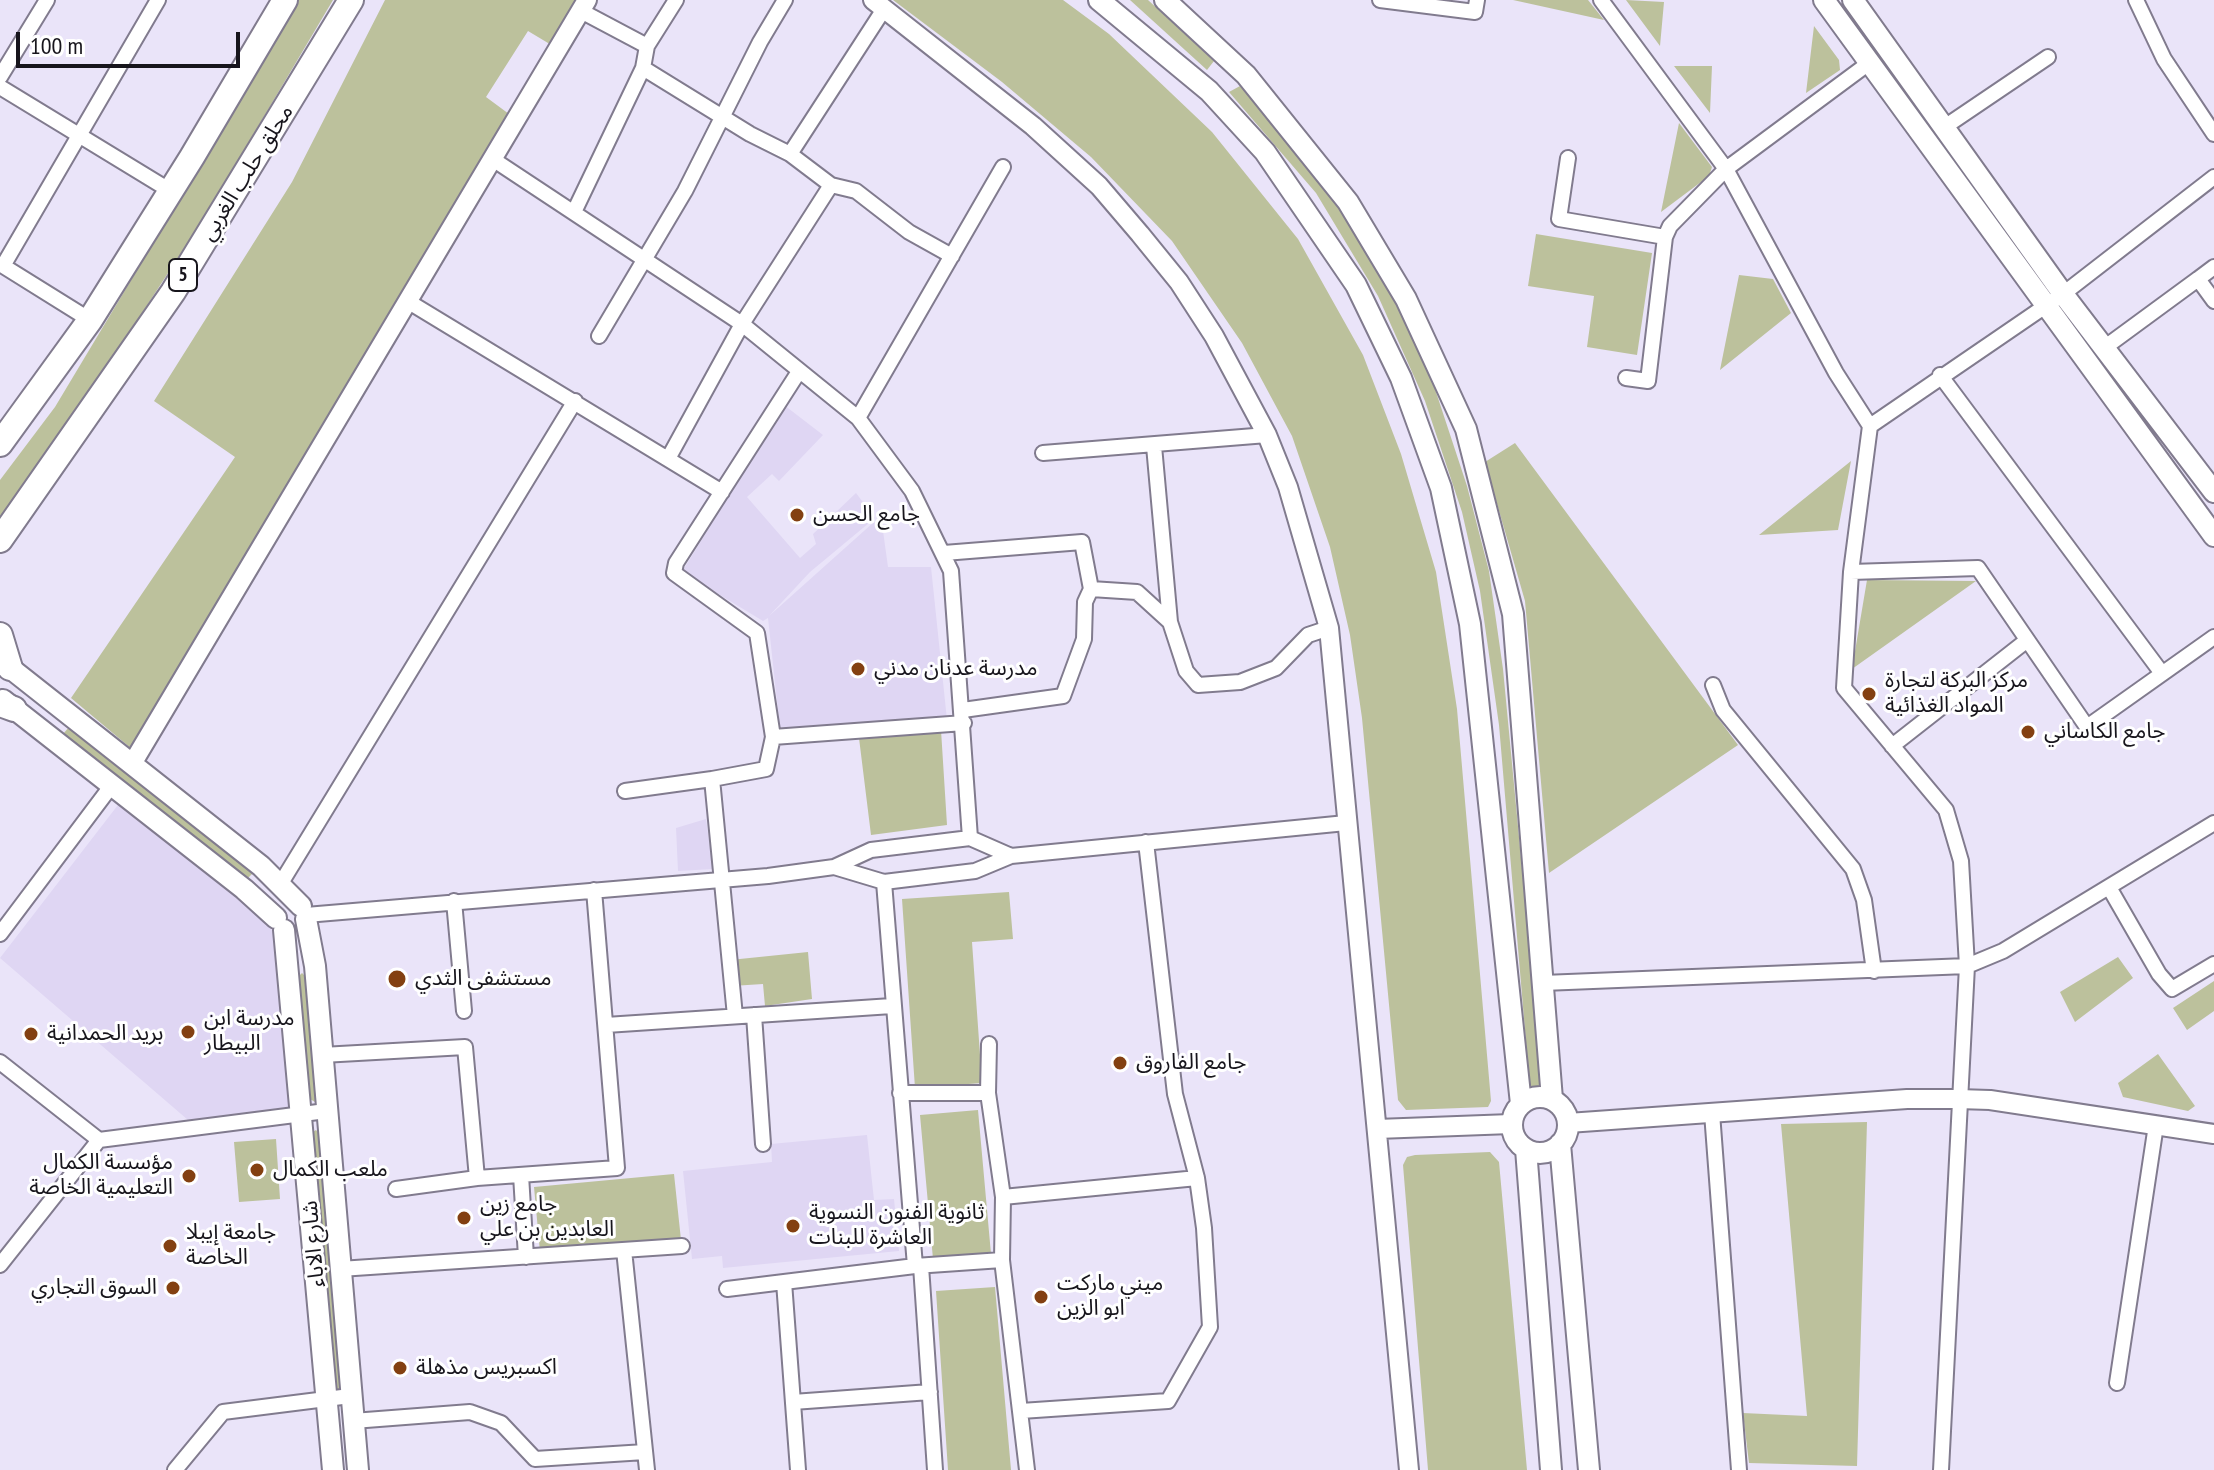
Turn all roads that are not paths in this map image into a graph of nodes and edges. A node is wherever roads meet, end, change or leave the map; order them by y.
1 (47, 0) edge
2 (158, 0) edge
3 (285, 0) edge
4 (351, 0) edge
5 (676, 0) edge
6 (785, 0) edge
7 (1099, 0) edge
8 (1165, 0) edge
9 (1380, 0) edge
10 (1477, 0) edge
11 (1601, 0) edge
12 (1824, 0) edge
13 (1853, 0) edge
14 (2139, 1) edge
15 (879, 4) edge
16 (584, 6) edge
17 (647, 46) junction
18 (2048, 57) dead end
19 (1869, 63) junction
20 (1234, 64) junction
21 (643, 68) junction
22 (0, 77) edge
23 (0, 87) edge
24 (1209, 91) junction
25 (721, 116) junction
26 (1946, 126) junction
27 (2214, 134) edge
28 (76, 136) junction
29 (790, 154) junction
30 (1568, 158) dead end
31 (494, 160) junction
32 (1003, 167) dead end
33 (1726, 169) junction
34 (2214, 177) edge
35 (831, 185) junction
36 (169, 190) junction
37 (574, 212) junction
38 (1665, 237) junction
39 (952, 256) junction
40 (646, 260) junction
41 (1, 265) edge
42 (2214, 267) edge
43 (2198, 279) junction
44 (2063, 294) junction
45 (2214, 301) edge
46 (409, 302) junction
47 (2043, 305) junction
48 (90, 320) junction
49 (742, 324) junction
50 (599, 336) dead end
51 (2104, 348) junction
52 (798, 373) junction
53 (1940, 375) junction
54 (1626, 378) dead end
55 (575, 401) junction
56 (858, 418) junction
57 (1870, 426) junction
58 (1267, 435) junction
59 (0, 444) edge
60 (1154, 446) junction
61 (1043, 453) dead end
62 (669, 457) junction
63 (722, 492) junction
64 (2214, 492) edge
65 (4, 534) edge
66 (2214, 536) edge
67 (944, 553) junction
68 (0, 556) edge
69 (1851, 572) junction
70 (1091, 589) junction
71 (1170, 622) junction
72 (1329, 628) junction
73 (0, 635) edge
74 (2214, 637) edge
75 (2026, 641) junction
76 (5, 664) edge
77 (2161, 672) junction
78 (1713, 685) dead end
79 (5, 704) edge
80 (62, 709) junction
81 (963, 717) junction
82 (44, 732) junction
83 (773, 737) junction
84 (1892, 746) junction
85 (132, 764) junction
86 (712, 779) junction
87 (112, 785) junction
88 (625, 791) dead end
89 (1346, 823) junction
90 (2214, 823) edge
91 (970, 838) junction
92 (1146, 842) junction
93 (1011, 856) junction
94 (261, 866) junction
95 (834, 867) junction
96 (720, 880) junction
97 (884, 882) junction
98 (281, 883) junction
99 (244, 889) junction
100 (2110, 889) junction
101 (594, 890) junction
102 (454, 901) junction
103 (304, 913) junction
104 (280, 924) junction
105 (0, 934) edge
106 (2214, 964) edge
107 (315, 966) junction
108 (1967, 966) junction
109 (1874, 971) junction
110 (289, 972) junction
111 (1543, 983) junction
112 (892, 1006) junction
113 (464, 1011) dead end
114 (754, 1015) junction
115 (735, 1016) junction
116 (606, 1025) junction
117 (989, 1044) dead end
118 (322, 1055) junction
119 (0, 1062) edge
120 (900, 1093) junction
121 (988, 1093) junction
122 (1552, 1099) junction
123 (1958, 1099) junction
124 (1521, 1104) junction
125 (326, 1111) junction
126 (1712, 1113) junction
127 (300, 1114) junction
128 (1568, 1123) junction
129 (1511, 1124) junction
130 (2156, 1125) junction
131 (1377, 1129) junction
132 (2212, 1135) edge
133 (99, 1140) junction
134 (763, 1144) dead end
135 (1560, 1144) junction
136 (1526, 1149) junction
137 (521, 1175) junction
138 (477, 1178) junction
139 (1197, 1178) junction
140 (396, 1189) dead end
141 (1003, 1197) junction
142 (682, 1246) dead end
143 (624, 1250) junction
144 (526, 1257) junction
145 (1002, 1260) junction
146 (0, 1265) edge
147 (918, 1266) junction
148 (340, 1269) junction
149 (784, 1282) junction
150 (727, 1289) dead end
151 (2117, 1383) dead end
152 (930, 1392) junction
153 (350, 1396) junction
154 (327, 1398) junction
155 (793, 1402) junction
156 (1021, 1411) junction
157 (353, 1421) junction
158 (645, 1452) junction
159 (175, 1470) edge
160 (333, 1470) edge
161 (358, 1470) edge
162 (647, 1470) edge
163 (798, 1470) edge
164 (935, 1470) edge
165 (1027, 1470) edge
166 (1409, 1470) edge
167 (1551, 1470) edge
168 (1589, 1470) edge
169 (1739, 1470) edge
170 (1749, 1470) edge
171 (1941, 1470) edge

1 - 22 street
2 - 28 street
3 - 36 highway
4 - 65 highway, محلق حلب الغربي / 5
5 - 17 street
6 - 25 street
7 - 24 main road
8 - 20 main road
9 - 10 street
11 - 33 street
12 - 19 main road
13 - 26 main road
14 - 27 street
15 - 29 street
15 - 58 street
16 - 17 street
16 - 31 street
17 - 21 street
18 - 26 street
19 - 33 street
19 - 47 main road
20 - 24 main road
20 - 111 main road
21 - 25 street
21 - 37 street
23 - 28 street
24 - 124 main road
25 - 29 street
25 - 40 street
26 - 44 main road
28 - 36 street
28 - 41 street
29 - 35 street
30 - 38 street
31 - 37 street
31 - 46 street
32 - 39 street
33 - 38 street
33 - 57 street
34 - 44 street
35 - 39 street
35 - 49 street
36 - 48 highway
37 - 40 street
38 - 54 street
39 - 56 street
40 - 49 street
40 - 50 street
41 - 48 street
42 - 43 street
43 - 45 street
43 - 51 street
44 - 47 street
44 - 51 main road
46 - 55 street
46 - 85 street
47 - 53 street
47 - 66 main road
48 - 59 highway
49 - 52 street
49 - 62 street
51 - 64 main road
52 - 56 street
52 - 63 street
53 - 57 street
53 - 77 street
55 - 62 street
55 - 98 street
56 - 67 street
57 - 69 street
58 - 60 street
58 - 72 street
60 - 61 street
60 - 71 street
62 - 63 street
63 - 83 street
65 - 68 highway, محلق حلب الغربي
67 - 70 street
67 - 81 street
69 - 75 street
69 - 84 street
70 - 71 street
70 - 81 street
71 - 72 street
72 - 89 street
73 - 76 highway
74 - 77 street
75 - 77 street
75 - 84 street
76 - 80 main road
78 - 109 street
79 - 82 main road
80 - 82 main road
80 - 85 main road
81 - 83 street
81 - 91 street
82 - 87 main road
83 - 86 street
84 - 108 street
85 - 94 main road
86 - 88 street
86 - 96 street
87 - 99 main road
87 - 105 street
89 - 92 street
89 - 131 street
90 - 100 street
91 - 93 street
91 - 95 street
92 - 93 street
92 - 139 street
93 - 97 street
94 - 98 main road
94 - 99 main road
95 - 96 street
95 - 97 street
96 - 101 street
96 - 115 street
97 - 112 street
98 - 103 main road
99 - 104 main road
100 - 106 street
100 - 108 street
101 - 102 street
101 - 116 street
102 - 103 street
102 - 113 street
103 - 104 main road
103 - 107 main road, شارع الاباء
104 - 110 main road, شارع الاباء
107 - 110 main road
107 - 118 main road, شارع الاباء
108 - 109 street
108 - 123 street
109 - 111 street
110 - 127 main road, شارع الاباء
111 - 122 main road
112 - 114 street
112 - 120 street
114 - 115 street
114 - 134 street
115 - 116 street
116 - 137 street
117 - 121 street
118 - 125 main road, شارع الاباء
118 - 138 street
119 - 133 street
120 - 121 street
120 - 147 street
121 - 141 street
122 - 124 main road
122 - 128 main road
123 - 126 street
123 - 130 street
123 - 171 street
124 - 129 main road
125 - 127 street
125 - 148 main road, شارع الاباء
126 - 128 street
126 - 169 street
127 - 133 street
127 - 154 main road, شارع الاباء
128 - 135 main road
129 - 131 street
129 - 136 main road
130 - 132 street
130 - 151 street
131 - 166 street
133 - 146 street
135 - 136 main road
135 - 168 main road
136 - 167 main road
137 - 138 street
137 - 144 street
138 - 140 street
139 - 141 street
139 - 156 street
141 - 145 street
142 - 143 street
143 - 144 street
143 - 158 street
144 - 148 street
145 - 147 street
145 - 156 street
147 - 149 street
147 - 152 street
148 - 153 main road, شارع الاباء
149 - 150 street
149 - 155 street
152 - 155 street
152 - 164 street
153 - 154 street
153 - 157 main road, شارع الاباء
154 - 159 street
154 - 160 main road, شارع الاباء
155 - 163 street
156 - 165 street
157 - 158 street
157 - 161 main road, شارع الاباء
158 - 162 street
169 - 170 street

